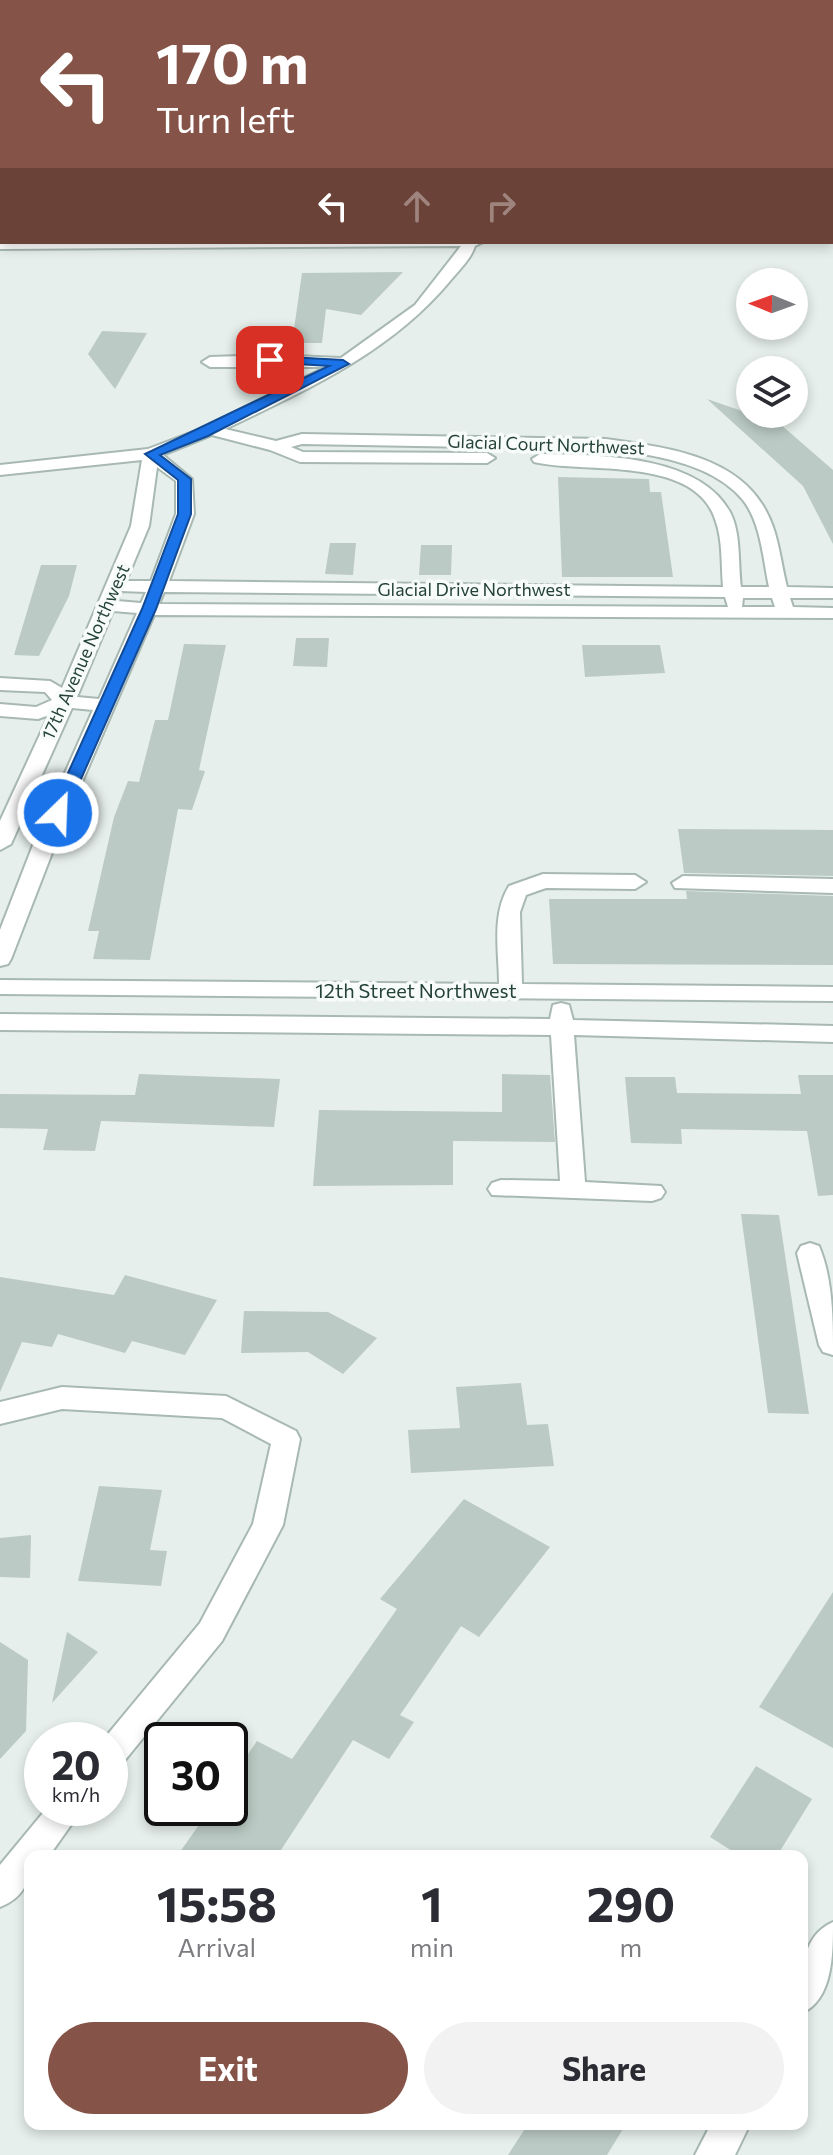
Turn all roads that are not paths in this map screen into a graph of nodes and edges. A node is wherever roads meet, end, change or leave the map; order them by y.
1 (42, 244) edge
2 (469, 244) edge
3 (0, 245) edge
4 (210, 362) dead end
5 (343, 364) junction
6 (210, 430) junction
7 (276, 446) junction
8 (151, 454) junction
9 (0, 470) edge
10 (116, 586) junction
11 (157, 588) junction
12 (732, 592) junction
13 (779, 592) junction
14 (833, 593) edge
15 (107, 605) junction
16 (149, 609) junction
17 (738, 613) junction
18 (786, 613) junction
19 (833, 613) edge
20 (0, 684) edge
21 (65, 702) junction
22 (105, 705) junction
23 (0, 710) edge
24 (3, 838) edge
25 (46, 840) junction
26 (635, 882) dead end
27 (683, 883) dead end
28 (833, 886) edge
29 (0, 959) edge
30 (0, 987) edge
31 (511, 992) junction
32 (560, 992) junction
33 (833, 994) edge
34 (0, 1022) edge
35 (562, 1027) junction
36 (833, 1034) edge
37 (501, 1189) dead end
38 (573, 1190) junction
39 (652, 1192) dead end
40 (810, 1253) dead end
41 (833, 1345) edge
42 (0, 1413) edge
43 (128, 1733) edge
44 (52, 1826) edge
45 (33, 1850) edge
46 (24, 1861) edge
47 (0, 1891) edge
48 (833, 1939) edge
49 (808, 1985) edge
50 (729, 2130) edge
51 (714, 2155) edge

1 - 3 street
2 - 5 street
4 - 5 street
5 - 6 street
6 - 7 street, Glacial Court Northwest
6 - 8 street
7 - 12 street
7 - 13 street, Glacial Court Northwest
8 - 9 street
8 - 10 street, 17th Avenue Northwest
8 - 11 street
10 - 11 street, Glacial Drive Northwest
10 - 15 street, 17th Avenue Northwest
11 - 12 street, Glacial Drive Northwest
11 - 16 street
12 - 13 street, Glacial Drive Northwest
12 - 17 street
13 - 14 street, Glacial Drive Northwest
13 - 18 street, Glacial Court Northwest
15 - 16 street
15 - 21 street, 17th Avenue Northwest
16 - 17 street
16 - 22 street
17 - 18 street
18 - 19 street
20 - 21 street
21 - 22 street
21 - 23 street
21 - 24 street, 17th Avenue Northwest
22 - 25 street
24 - 25 street
25 - 29 street
26 - 31 street
27 - 28 street
30 - 31 street, 12th Street Northwest
31 - 32 street, 12th Street Northwest
32 - 33 street, 12th Street Northwest
32 - 35 street
34 - 35 street
35 - 36 street
35 - 38 street
37 - 38 street
38 - 39 street
40 - 41 street
42 - 43 street
44 - 45 street
46 - 47 street
48 - 49 street
50 - 51 street

